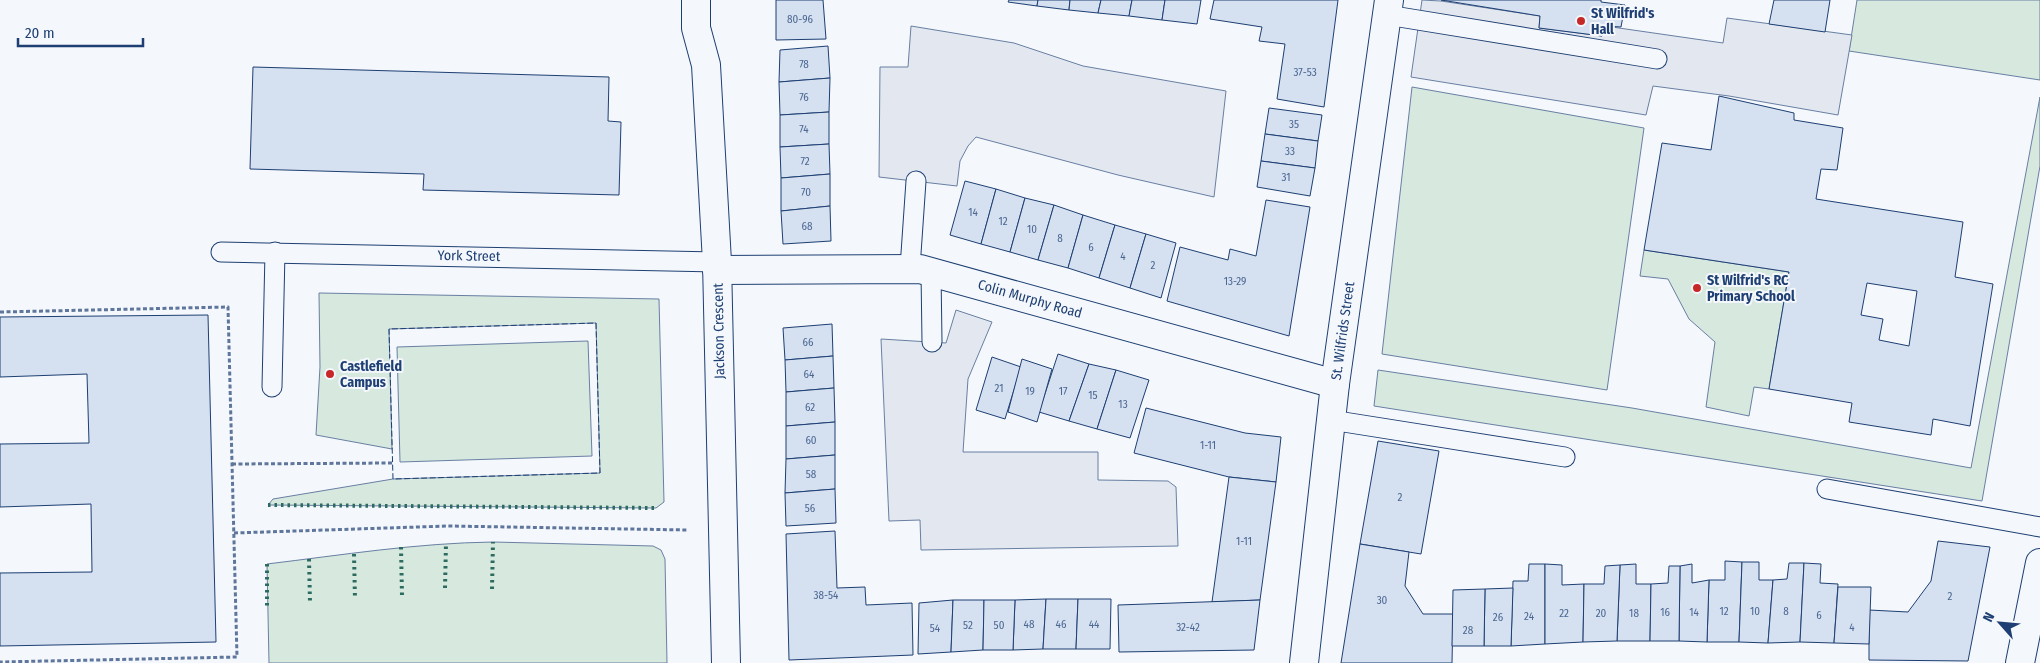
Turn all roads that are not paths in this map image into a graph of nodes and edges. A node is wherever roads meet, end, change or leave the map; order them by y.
1 (696, 0) edge
2 (1388, 7) edge
3 (1657, 60) dead end
4 (916, 181) dead end
5 (221, 252) dead end
6 (275, 252) junction
7 (717, 266) junction
8 (921, 270) junction
9 (932, 342) dead end
10 (1335, 384) junction
11 (272, 387) dead end
12 (1331, 420) junction
13 (1565, 457) dead end
14 (1827, 489) dead end
15 (2040, 527) edge
16 (2040, 563) edge
17 (726, 663) edge
18 (1304, 663) edge
19 (2020, 663) edge

1 - 7 street, Jackson Crescent
2 - 3 lane
2 - 10 street, St. Wilfrids Street
4 - 8 lane
5 - 6 lane, York Street
6 - 7 lane, York Street
6 - 11 lane
7 - 8 street, Colin Murphy Road
7 - 17 street, Jackson Crescent
8 - 9 lane
8 - 10 street, Colin Murphy Road
10 - 12 street, St. Wilfrids Street
12 - 13 lane
12 - 18 street, St. Wilfrids Street
14 - 15 lane
16 - 19 street

